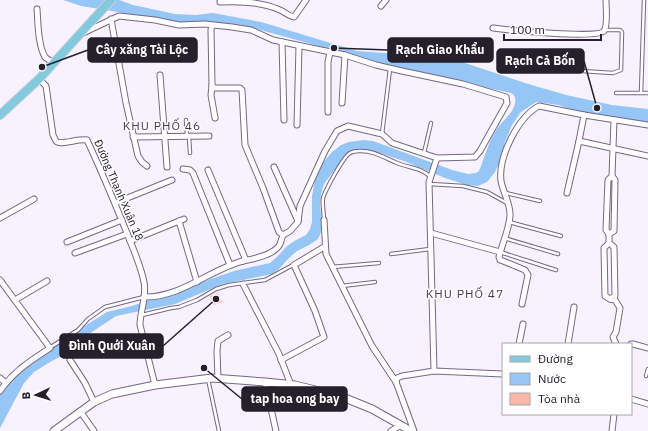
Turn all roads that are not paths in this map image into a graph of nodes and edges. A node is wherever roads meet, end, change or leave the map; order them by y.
1 (111, 0) edge
2 (386, 0) edge
3 (606, 0) edge
4 (644, 0) edge
5 (305, 1) edge
6 (220, 2) dead end
7 (381, 6) dead end
8 (37, 9) dead end
9 (111, 19) junction
10 (212, 25) junction
11 (493, 28) dead end
12 (606, 30) junction
13 (80, 34) junction
14 (282, 42) junction
15 (299, 46) junction
16 (157, 48) dead end
17 (117, 51) junction
18 (330, 52) junction
19 (345, 55) junction
20 (53, 63) junction
21 (505, 66) dead end
22 (390, 68) junction
23 (160, 75) dead end
24 (39, 79) junction
25 (212, 85) junction
26 (616, 93) dead end
27 (641, 93) junction
28 (648, 93) edge
29 (342, 103) dead end
30 (328, 112) dead end
31 (0, 115) edge
32 (584, 115) junction
33 (216, 118) dead end
34 (186, 120) dead end
35 (284, 120) dead end
36 (614, 120) junction
37 (431, 122) dead end
38 (297, 125) dead end
39 (648, 125) edge
40 (382, 134) junction
41 (210, 136) dead end
42 (133, 137) junction
43 (166, 137) junction
44 (188, 137) junction
45 (579, 140) junction
46 (613, 148) junction
47 (190, 153) dead end
48 (424, 154) junction
49 (648, 156) edge
50 (436, 159) junction
51 (147, 166) dead end
52 (167, 167) dead end
53 (274, 167) dead end
54 (183, 170) dead end
55 (208, 170) dead end
56 (430, 177) junction
57 (172, 180) dead end
58 (429, 184) junction
59 (506, 193) junction
60 (567, 193) dead end
61 (34, 199) dead end
62 (540, 201) dead end
63 (115, 203) junction
64 (507, 203) junction
65 (0, 218) edge
66 (122, 220) junction
67 (324, 220) joint
68 (298, 222) junction
69 (509, 222) junction
70 (431, 233) junction
71 (127, 234) junction
72 (283, 235) junction
73 (561, 236) dead end
74 (504, 238) junction
75 (130, 241) junction
76 (67, 242) dead end
77 (609, 242) junction
78 (324, 247) junction
79 (431, 249) junction
80 (500, 252) junction
81 (75, 253) dead end
82 (391, 254) dead end
83 (558, 254) dead end
84 (243, 261) junction
85 (379, 262) dead end
86 (230, 265) junction
87 (294, 265) junction
88 (332, 267) junction
89 (556, 270) dead end
90 (0, 280) edge
91 (47, 281) dead end
92 (198, 282) junction
93 (375, 282) dead end
94 (243, 284) junction
95 (342, 286) junction
96 (144, 298) junction
97 (15, 300) junction
98 (610, 300) junction
99 (522, 304) dead end
100 (574, 307) dead end
101 (140, 316) junction
102 (523, 324) dead end
103 (228, 335) dead end
104 (520, 343) edge
105 (568, 343) edge
106 (616, 343) edge
107 (632, 344) edge
108 (50, 348) junction
109 (648, 348) edge
110 (70, 360) dead end
111 (281, 360) junction
112 (648, 369) edge
113 (434, 372) junction
114 (502, 374) edge
115 (646, 376) dead end
116 (0, 378) edge
117 (208, 379) junction
118 (218, 379) junction
119 (265, 382) junction
120 (396, 382) junction
121 (6, 384) junction
122 (155, 385) junction
123 (291, 385) junction
124 (0, 391) edge
125 (632, 398) edge
126 (94, 402) junction
127 (648, 404) edge
128 (80, 411) junction
129 (614, 415) edge
130 (401, 426) junction
131 (54, 431) edge
132 (94, 431) edge
133 (219, 431) edge
134 (276, 431) edge
135 (391, 431) edge
136 (411, 431) edge
137 (414, 431) edge
138 (612, 431) edge

1 - 13 main road
2 - 7 street
3 - 12 street
4 - 27 lane
5 - 6 street
8 - 20 street
9 - 10 street
9 - 13 street
9 - 17 street
10 - 14 street
10 - 25 street
11 - 12 street
12 - 21 lane
13 - 20 main road
14 - 15 street
14 - 35 street
15 - 18 street
15 - 38 street
16 - 17 lane
17 - 42 street
18 - 19 street
18 - 30 street
19 - 22 street
19 - 29 street
20 - 24 main road
22 - 40 lane
22 - 50 street
23 - 43 street
24 - 31 main road
24 - 63 street, Đường Thạnh Xuân 18
25 - 33 street
25 - 72 street
26 - 27 lane
27 - 28 lane
32 - 36 street
32 - 45 street
32 - 59 street
34 - 44 lane
36 - 39 street
36 - 46 street
37 - 48 lane
40 - 48 street
40 - 68 street
41 - 44 street
42 - 43 street
42 - 51 street
43 - 44 street
43 - 52 street
44 - 47 lane
45 - 46 street
45 - 60 street
46 - 49 street
46 - 77 street
48 - 50 street
50 - 56 street
53 - 68 street
54 - 86 street
55 - 84 street
56 - 58 street
56 - 67 lane
57 - 63 street
58 - 64 lane
58 - 70 street
59 - 62 lane
59 - 64 street
61 - 65 street
63 - 66 street, Đường Thạnh Xuân 18
64 - 69 street
66 - 71 street, Đường Thạnh Xuân 18
66 - 76 street
67 - 78 street
68 - 72 street
69 - 73 lane
69 - 74 street
70 - 79 street
70 - 80 street
71 - 75 street, Đường Thạnh Xuân 18
71 - 81 street
72 - 84 street
74 - 80 street
74 - 83 lane
75 - 92 street
75 - 96 street, Đường Thạnh Xuân 18
77 - 98 street
77 - 98 street
78 - 87 street
78 - 88 street
79 - 82 lane
79 - 113 street
80 - 89 lane
80 - 99 street
84 - 86 street
85 - 88 lane
86 - 92 street
87 - 94 lane
87 - 111 street
88 - 95 street
90 - 97 street
91 - 97 street
92 - 96 street
93 - 95 lane
94 - 101 lane
94 - 111 street
95 - 120 street
96 - 101 street, Đường Thạnh Xuân 18
96 - 108 lane
97 - 108 street
98 - 106 street
100 - 105 street
101 - 122 street
102 - 104 street
103 - 118 street
107 - 109 street
108 - 121 street
110 - 126 street
111 - 123 street
112 - 115 lane
113 - 114 street
113 - 120 street
116 - 121 street
117 - 118 street
117 - 122 street
117 - 133 lane
118 - 119 street
119 - 123 street
119 - 134 street
120 - 137 street
121 - 124 street
122 - 126 street
123 - 130 street
125 - 127 street
126 - 128 street
128 - 131 street
128 - 132 street
129 - 138 street
130 - 135 street
130 - 136 street

